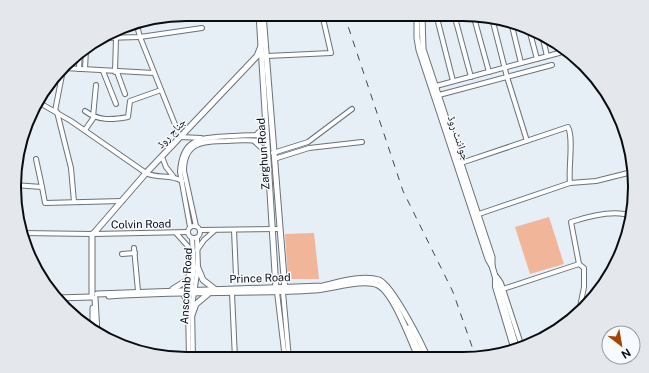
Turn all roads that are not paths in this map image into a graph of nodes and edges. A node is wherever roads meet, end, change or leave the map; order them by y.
1 (259, 21) edge
2 (264, 21) edge
3 (324, 21) edge
4 (418, 21) edge
5 (422, 21) edge
6 (438, 21) edge
7 (456, 21) edge
8 (474, 21) edge
9 (494, 24) edge
10 (202, 28) dead end
11 (138, 29) edge
12 (512, 29) edge
13 (531, 36) edge
14 (113, 37) edge
15 (116, 37) edge
16 (140, 37) junction
17 (544, 42) edge
18 (261, 45) junction
19 (559, 53) edge
20 (85, 56) edge
21 (267, 56) junction
22 (547, 56) junction
23 (537, 59) junction
24 (79, 60) edge
25 (521, 63) junction
26 (552, 66) dead end
27 (505, 67) junction
28 (69, 69) edge
29 (79, 69) junction
30 (84, 69) junction
31 (103, 70) junction
32 (116, 72) junction
33 (489, 72) junction
34 (154, 73) junction
35 (63, 76) edge
36 (471, 76) junction
37 (507, 77) junction
38 (453, 82) junction
39 (96, 85) dead end
40 (436, 86) junction
41 (161, 90) junction
42 (125, 94) dead end
43 (439, 95) junction
44 (116, 104) dead end
45 (43, 105) edge
46 (352, 110) dead end
47 (85, 111) dead end
48 (56, 112) junction
49 (93, 117) junction
50 (266, 125) junction
51 (85, 130) junction
52 (180, 137) junction
53 (201, 138) junction
54 (254, 138) junction
55 (527, 141) junction
56 (362, 142) dead end
57 (272, 156) junction
58 (162, 157) junction
59 (36, 159) dead end
60 (461, 163) junction
61 (146, 173) junction
62 (628, 173) edge
63 (173, 176) junction
64 (182, 181) junction
65 (570, 183) junction
66 (21, 186) edge
67 (42, 187) junction
68 (122, 201) junction
69 (74, 202) junction
70 (626, 214) edge
71 (476, 215) junction
72 (196, 226) junction
73 (190, 227) junction
74 (279, 229) junction
75 (200, 230) junction
76 (214, 230) junction
77 (234, 230) junction
78 (273, 230) junction
79 (176, 232) junction
80 (188, 232) junction
81 (28, 233) edge
82 (93, 234) junction
83 (194, 238) junction
84 (134, 248) dead end
85 (197, 250) junction
86 (135, 253) junction
87 (193, 253) junction
88 (122, 254) dead end
89 (580, 264) junction
90 (196, 268) junction
91 (236, 276) dead end
92 (495, 276) junction
93 (503, 289) junction
94 (216, 290) junction
95 (280, 290) junction
96 (138, 291) junction
97 (168, 291) junction
98 (193, 292) junction
99 (232, 293) junction
100 (184, 294) junction
101 (209, 294) junction
102 (94, 296) junction
103 (63, 298) edge
104 (581, 303) edge
105 (188, 306) junction
106 (192, 315) junction
107 (403, 316) junction
108 (93, 323) edge
109 (96, 325) edge
110 (520, 341) edge
111 (515, 343) edge
112 (513, 344) edge
113 (189, 352) edge
114 (194, 352) edge
115 (235, 352) edge
116 (284, 352) edge
117 (288, 352) edge
118 (416, 352) edge
119 (420, 352) edge
120 (425, 352) edge

1 - 18 main road, Zarghun Road
2 - 21 main road, Zarghun Road
3 - 21 street
4 - 71 main road, جوائنٹ روڈ
5 - 40 main road, جوائنٹ روڈ
6 - 38 street
7 - 36 street
8 - 33 street
9 - 27 street
10 - 16 street
11 - 16 street
12 - 25 street
13 - 23 street
14 - 32 street
15 - 16 street
16 - 34 street
17 - 22 street
18 - 50 main road, Zarghun Road
18 - 52 main road, جناح روڈ
19 - 22 street
20 - 30 street
21 - 57 main road, Zarghun Road
22 - 23 street
23 - 25 street
24 - 29 street
25 - 27 street
26 - 37 street
27 - 33 street
27 - 37 street
28 - 29 street
29 - 30 street
30 - 31 street
31 - 32 street
31 - 44 street
32 - 34 street
32 - 42 street
33 - 36 street
34 - 41 street
35 - 48 street
36 - 38 street
37 - 43 street
37 - 55 street
38 - 40 street
39 - 49 street
40 - 43 main road, جوائنٹ روڈ
41 - 49 street
41 - 52 street
43 - 60 main road, جوائنٹ روڈ
45 - 48 street
46 - 57 street
47 - 49 street
48 - 51 street
48 - 69 street
49 - 51 street
50 - 54 street
50 - 57 main road, Zarghun Road
51 - 61 street
52 - 53 street
52 - 58 main road, جناح روڈ
53 - 54 street
53 - 64 street
54 - 57 street
54 - 72 street
55 - 60 street
55 - 65 street
56 - 57 street
57 - 74 main road, Zarghun Road
57 - 78 main road, Zarghun Road
58 - 61 main road, جناح روڈ
58 - 63 street
59 - 67 street
60 - 71 main road, جوائنٹ روڈ
61 - 63 street
61 - 68 main road, جناح روڈ
62 - 65 street
63 - 64 street
64 - 73 street
65 - 71 street
66 - 67 street
67 - 69 street
68 - 69 street
68 - 82 main road, جناح روڈ
70 - 89 street
71 - 92 main road, جوائنٹ روڈ
72 - 73 street
72 - 75 street
73 - 80 street
74 - 78 street
74 - 95 main road, Zarghun Road
75 - 76 street
75 - 83 street
76 - 77 street
76 - 85 street
77 - 78 street
77 - 91 street
78 - 95 main road, Zarghun Road
79 - 80 street, Colvin Road
79 - 82 street, Colvin Road
79 - 87 street
80 - 83 street
81 - 82 street, Colvin Road
82 - 102 main road
83 - 85 street, Anscomb Road
83 - 87 street, Anscomb Road
84 - 86 street
85 - 90 street, Anscomb Road
86 - 88 street
86 - 96 street
87 - 90 street, Anscomb Road
89 - 93 street
89 - 104 street
90 - 94 main road
90 - 97 main road
90 - 98 street, Anscomb Road
92 - 93 street
92 - 111 main road, جوائنٹ روڈ
92 - 112 street
93 - 110 street
94 - 95 main road, Prince Road
94 - 98 main road, Prince Road
95 - 99 main road, Prince Road
95 - 107 main road, Prince Road
95 - 116 street, Zarghun Road
95 - 117 street, Zarghun Road
96 - 97 main road, Prince Road
96 - 102 main road, Prince Road
97 - 98 main road, Prince Road
98 - 100 main road, Prince Road
98 - 101 main road, Prince Road
98 - 105 street, Anscomb Road
98 - 106 street, Anscomb Road
99 - 101 main road, Prince Road
99 - 115 street
100 - 102 main road, Prince Road
100 - 105 main road
101 - 106 main road
102 - 103 main road, Prince Road
102 - 108 main road
102 - 109 main road
105 - 113 street, Anscomb Road
106 - 114 street, Anscomb Road
107 - 118 main road
107 - 119 main road
107 - 120 main road

